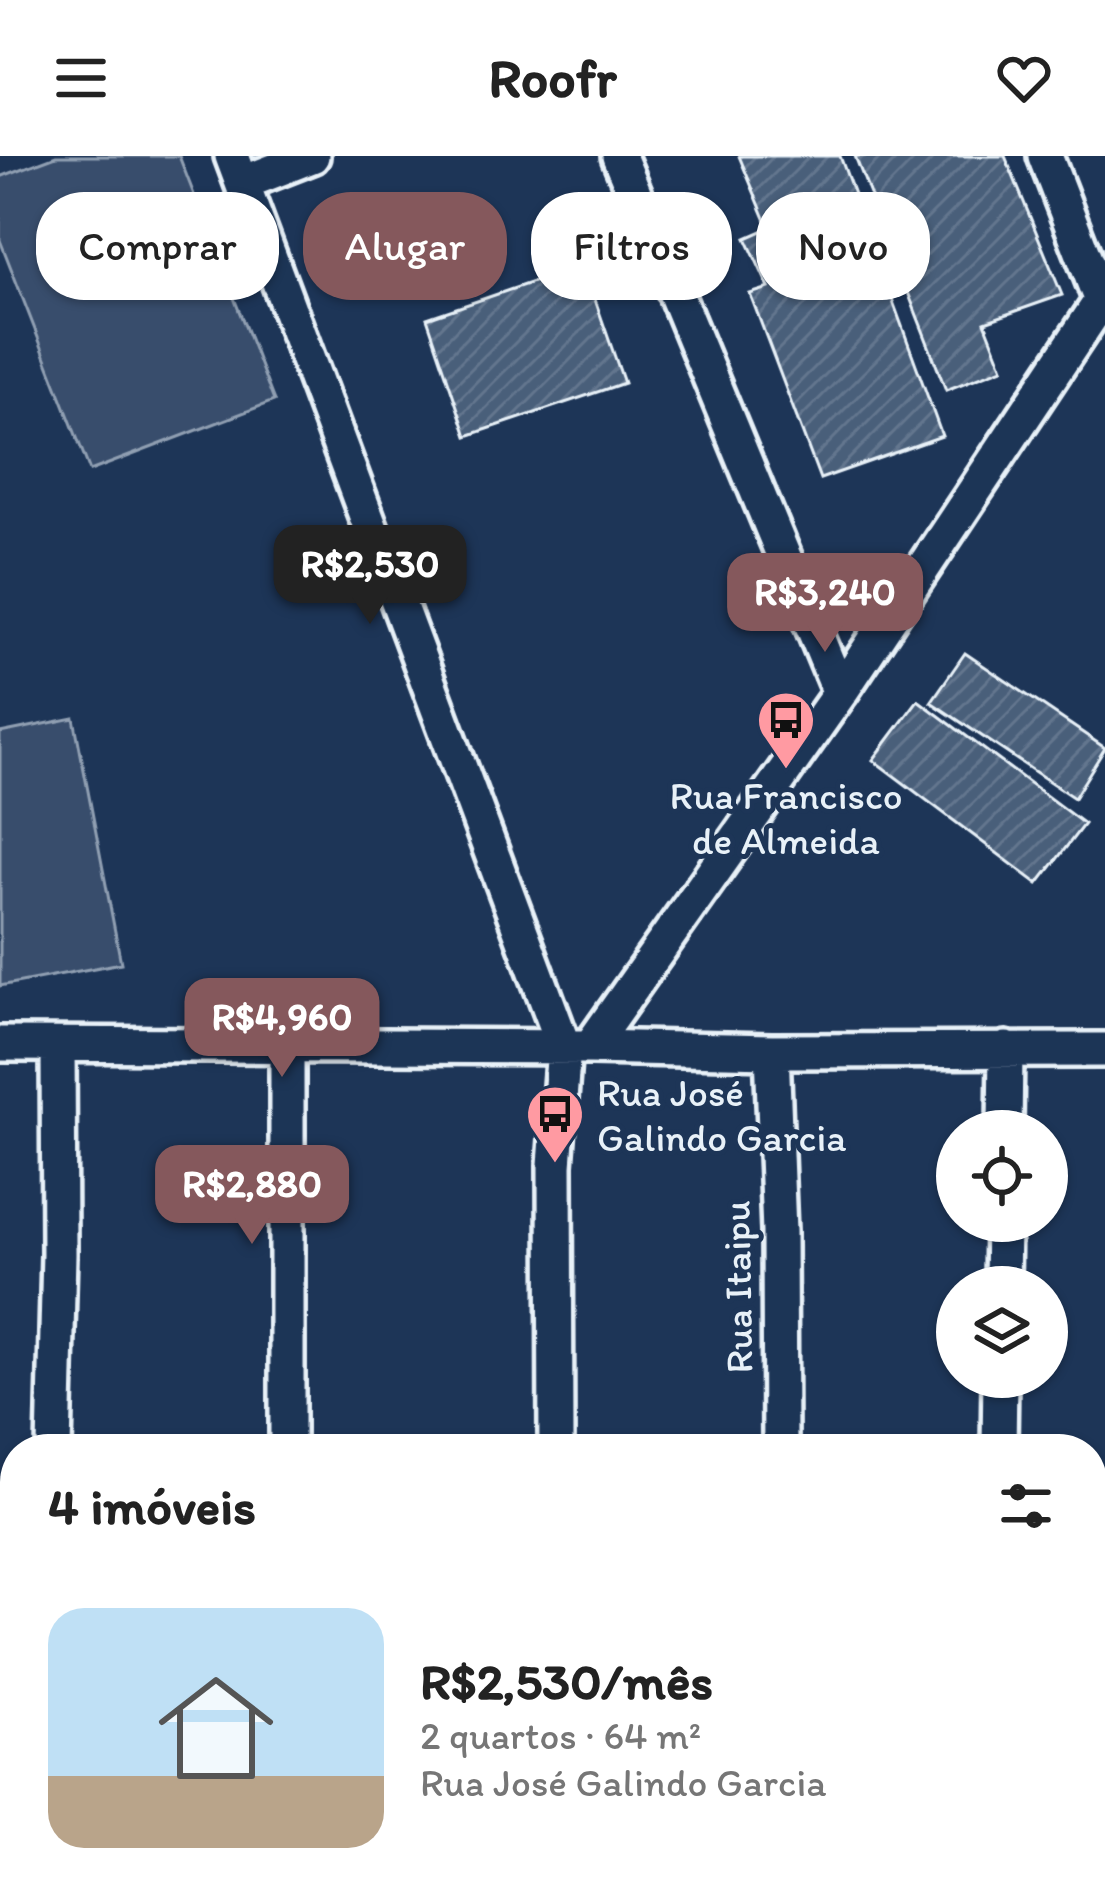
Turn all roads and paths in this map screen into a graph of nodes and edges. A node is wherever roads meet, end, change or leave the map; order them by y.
1 (313, 156) edge
2 (619, 156) edge
3 (1045, 156) edge
4 (237, 169) edge
5 (1103, 298) edge
6 (840, 693) junction
7 (0, 1044) edge
8 (58, 1045) junction
9 (287, 1045) junction
10 (577, 1047) junction
11 (1006, 1049) junction
12 (1105, 1050) edge
13 (772, 1052) junction
14 (1005, 1110) edge
15 (1000, 1398) edge
16 (54, 1434) edge
17 (287, 1434) edge
18 (556, 1434) edge
19 (781, 1434) edge
20 (999, 1434) edge

1 - 4 street
2 - 6 street
3 - 5 street
4 - 10 street
5 - 6 street
6 - 10 street
7 - 8 street
8 - 9 street
8 - 16 street
9 - 10 street
9 - 17 street
10 - 13 street
10 - 18 street
11 - 12 street
11 - 13 street
11 - 14 street
13 - 19 street, Rua Itaipu
15 - 20 street

